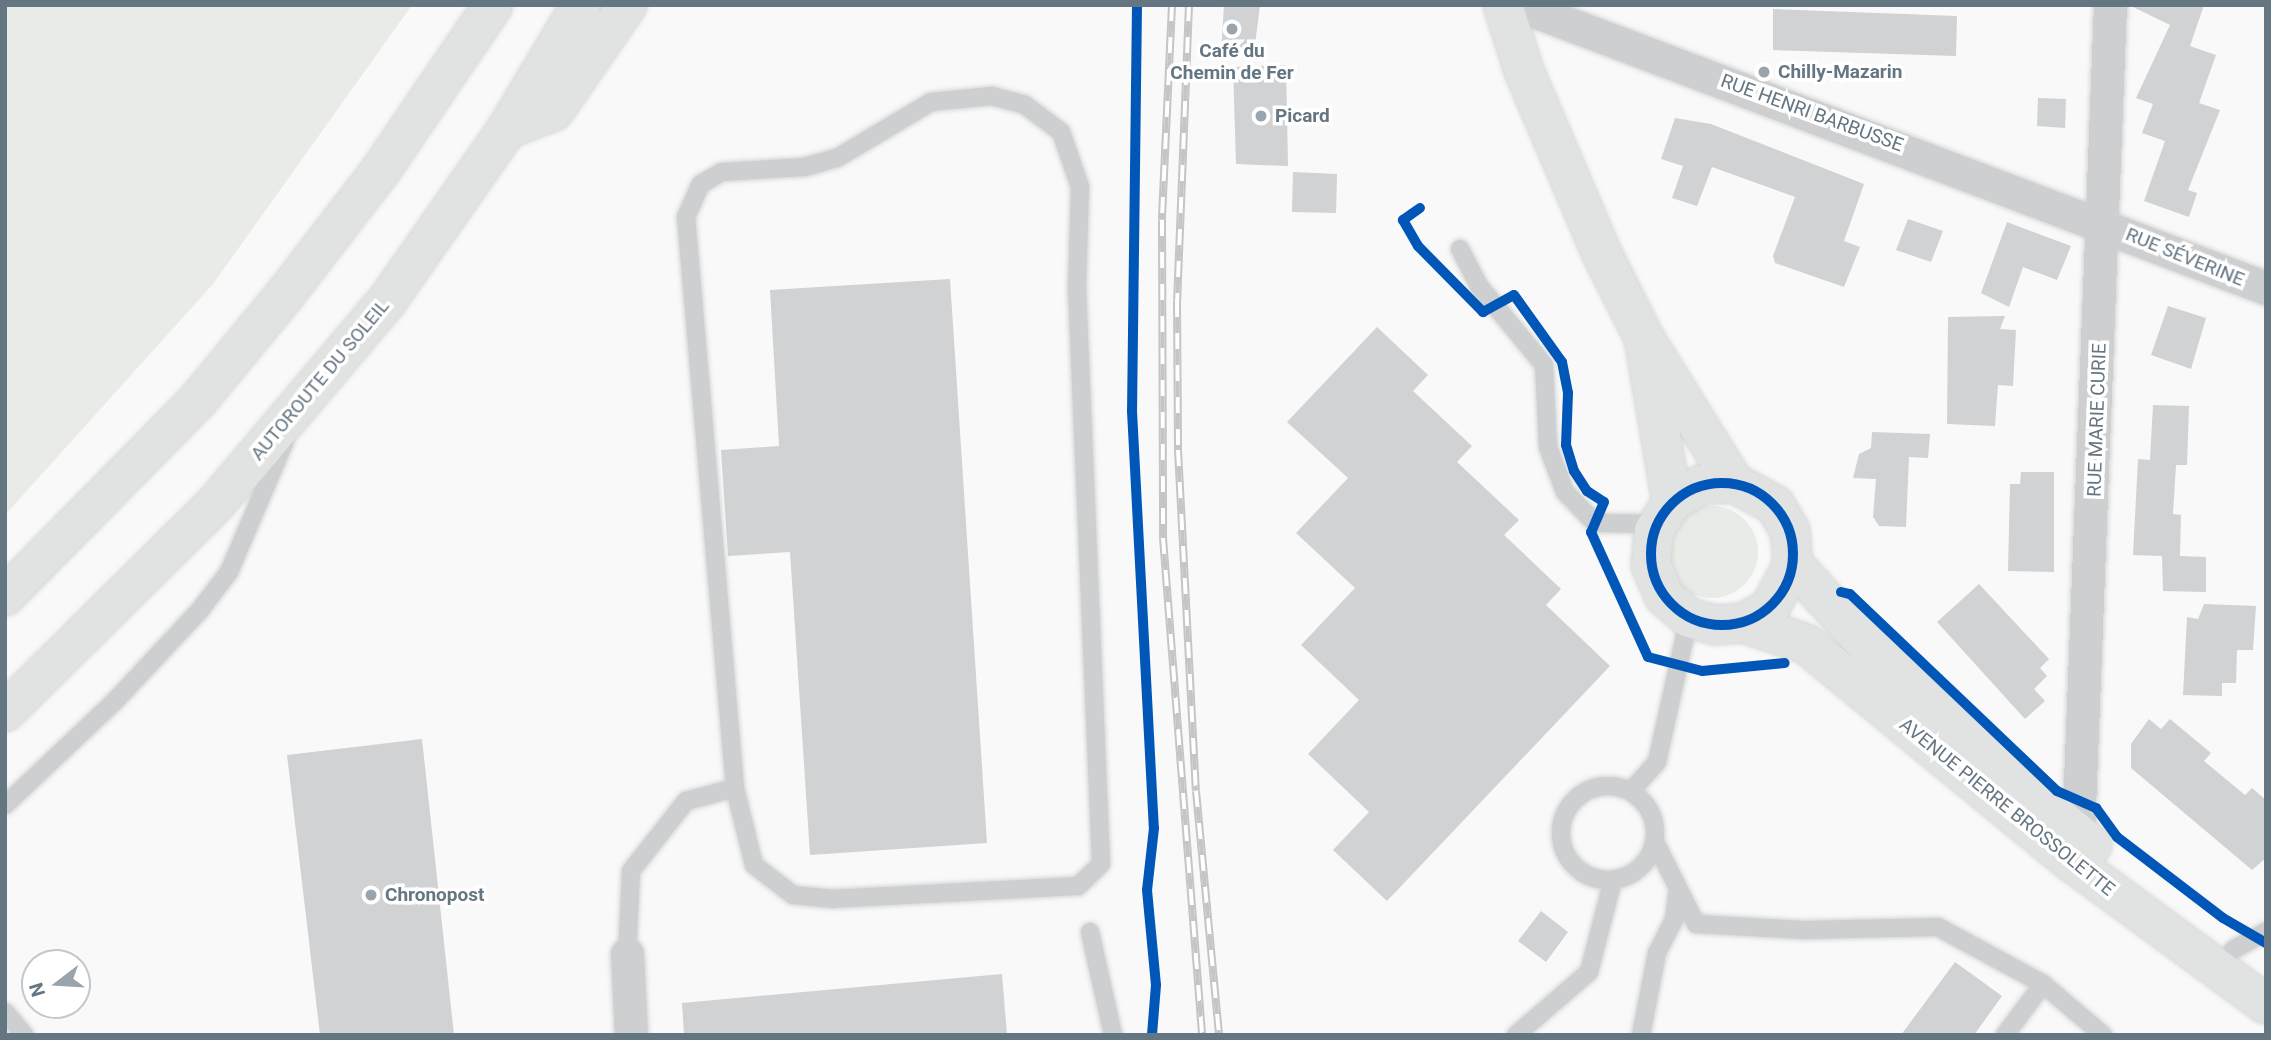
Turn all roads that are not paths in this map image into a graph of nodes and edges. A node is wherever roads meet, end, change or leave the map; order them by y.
1 (493, 5) edge
2 (581, 5) edge
3 (627, 5) edge
4 (1503, 5) edge
5 (1519, 5) edge
6 (2110, 5) edge
7 (507, 129) junction
8 (2104, 224) junction
9 (1460, 249) dead end
10 (2266, 288) edge
11 (1644, 338) junction
12 (298, 410) junction
13 (1734, 483) junction
14 (1665, 513) junction
15 (1793, 564) junction
16 (5, 596) edge
17 (1689, 618) junction
18 (1744, 623) junction
19 (5, 712) edge
20 (735, 788) junction
21 (1630, 792) junction
22 (5, 805) edge
23 (2078, 834) junction
24 (1655, 842) junction
25 (1613, 880) junction
26 (1677, 895) junction
27 (1090, 932) dead end
28 (2250, 941) edge
29 (627, 954) joint
30 (2266, 973) edge
31 (2043, 984) junction
32 (2266, 1004) edge
33 (5, 1012) edge
34 (24, 1035) edge
35 (631, 1035) edge
36 (1113, 1035) edge
37 (1516, 1035) edge
38 (1641, 1035) edge
39 (2005, 1035) edge
40 (2103, 1035) edge

1 - 16 main road
2 - 7 main road, AUTOROUTE DU SOLEIL
3 - 7 main road
4 - 11 main road
5 - 8 street, RUE HENRI BARBUSSE
6 - 8 street, RUE MARIE CURIE
7 - 12 main road, AUTOROUTE DU SOLEIL
8 - 10 street, RUE SÉVERINE
8 - 23 street, RUE MARIE CURIE
9 - 14 lane
11 - 13 main road
11 - 14 main road
12 - 19 main road, AUTOROUTE DU SOLEIL
12 - 22 lane
13 - 14 main road
13 - 15 main road
14 - 17 main road
15 - 18 main road
15 - 23 main road, AVENUE PIERRE BROSSOLETTE
17 - 18 main road, AVENUE PIERRE BROSSOLETTE
17 - 21 lane
18 - 32 main road, AVENUE PIERRE BROSSOLETTE
20 - 20 lane
20 - 29 lane
21 - 24 lane
21 - 25 lane
23 - 28 main road, AVENUE PIERRE BROSSOLETTE
24 - 25 lane
24 - 26 lane
25 - 37 lane
26 - 31 lane
26 - 38 lane
27 - 36 lane
28 - 30 main road, AVENUE PIERRE BROSSOLETTE
29 - 35 street
31 - 39 lane
31 - 40 lane
33 - 34 lane

